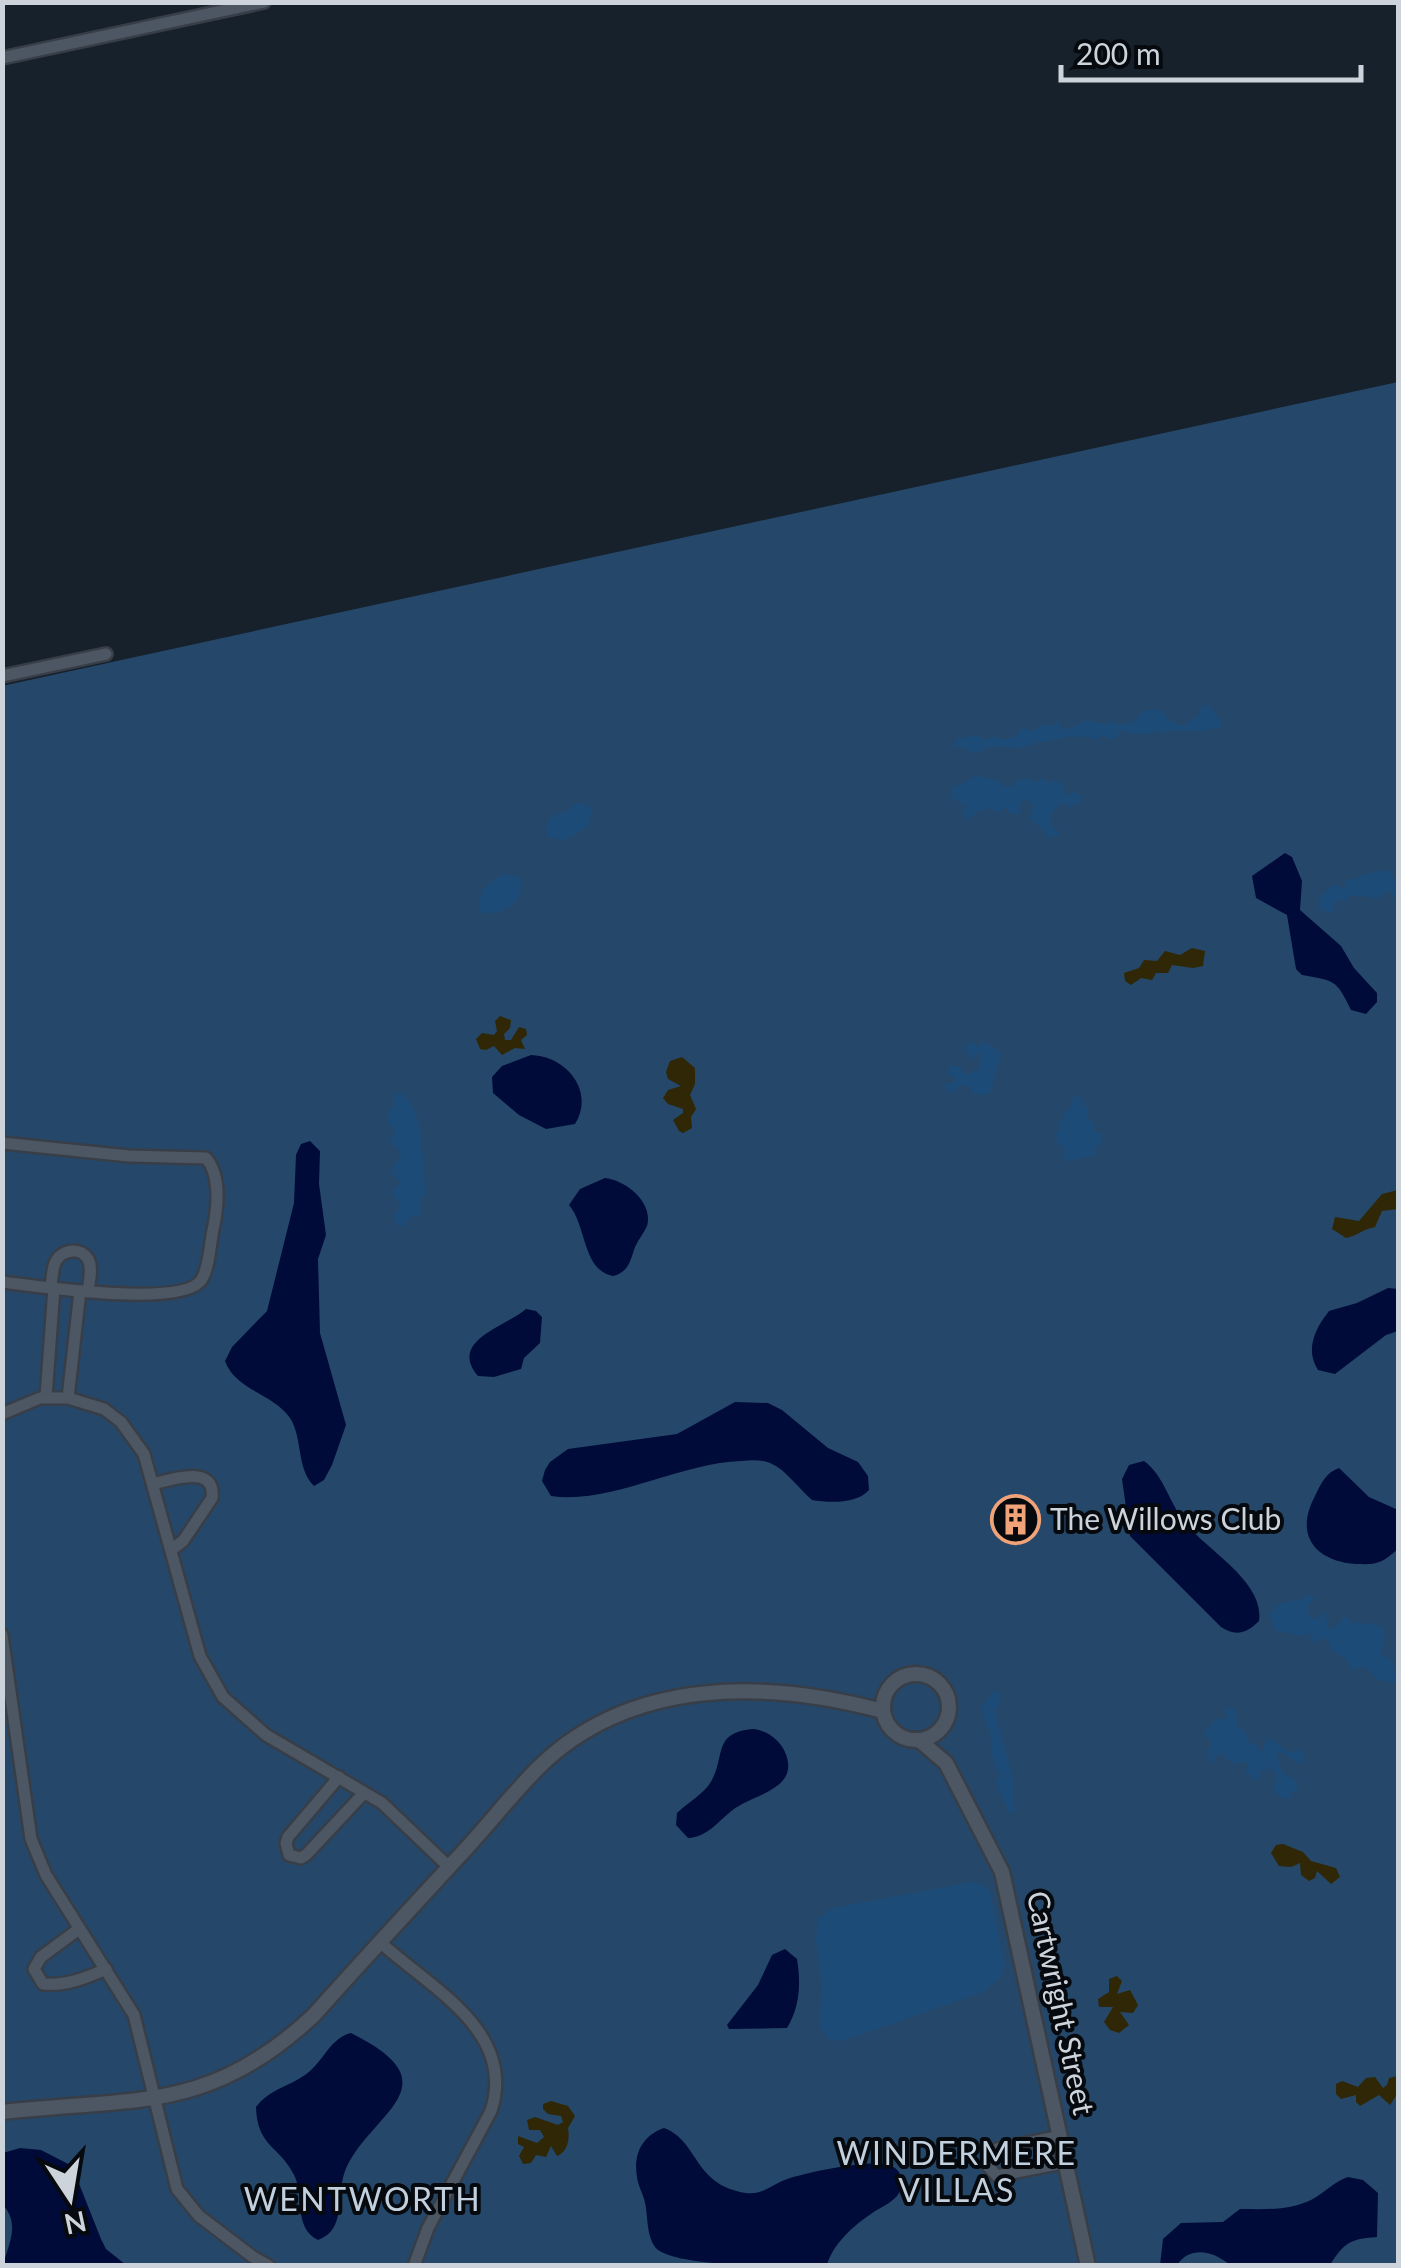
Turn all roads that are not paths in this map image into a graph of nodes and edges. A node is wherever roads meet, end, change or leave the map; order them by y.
1 (264, 2) edge
2 (2, 58) edge
3 (106, 654) dead end
4 (2, 676) edge
5 (2, 1143) edge
6 (2, 1282) edge
7 (53, 1288) junction
8 (84, 1291) junction
9 (46, 1397) junction
10 (68, 1398) junction
11 (2, 1414) edge
12 (153, 1484) junction
13 (171, 1550) junction
14 (2, 1635) edge
15 (886, 1691) junction
16 (836, 1699) junction
17 (883, 1711) junction
18 (939, 1730) junction
19 (920, 1740) junction
20 (946, 1762) junction
21 (340, 1778) junction
22 (364, 1793) junction
23 (449, 1867) junction
24 (80, 1929) junction
25 (380, 1942) junction
26 (106, 1968) junction
27 (154, 2100) junction
28 (2, 2112) edge
29 (1061, 2136) junction
30 (1067, 2162) junction
31 (269, 2266) edge
32 (414, 2266) edge
33 (1088, 2266) edge

1 - 2 street
3 - 4 street
5 - 8 street
6 - 7 street
7 - 8 street
7 - 8 street
7 - 9 street
8 - 10 street
9 - 10 street
9 - 11 street
10 - 12 street
12 - 13 street
12 - 13 street
13 - 21 street
14 - 24 street
15 - 16 street
15 - 17 street
15 - 18 street
16 - 17 street
16 - 23 street
17 - 19 street
18 - 19 street
18 - 20 street, Cartwright Street
19 - 20 street, Cartwright Street
20 - 29 street, Cartwright Street
21 - 22 street
21 - 22 street
22 - 23 street
23 - 25 street
24 - 26 street
24 - 26 street
25 - 27 street
25 - 32 street
26 - 27 street
27 - 28 street
27 - 31 street
29 - 30 street, Cartwright Street
29 - 30 street
30 - 33 street, Cartwright Street

